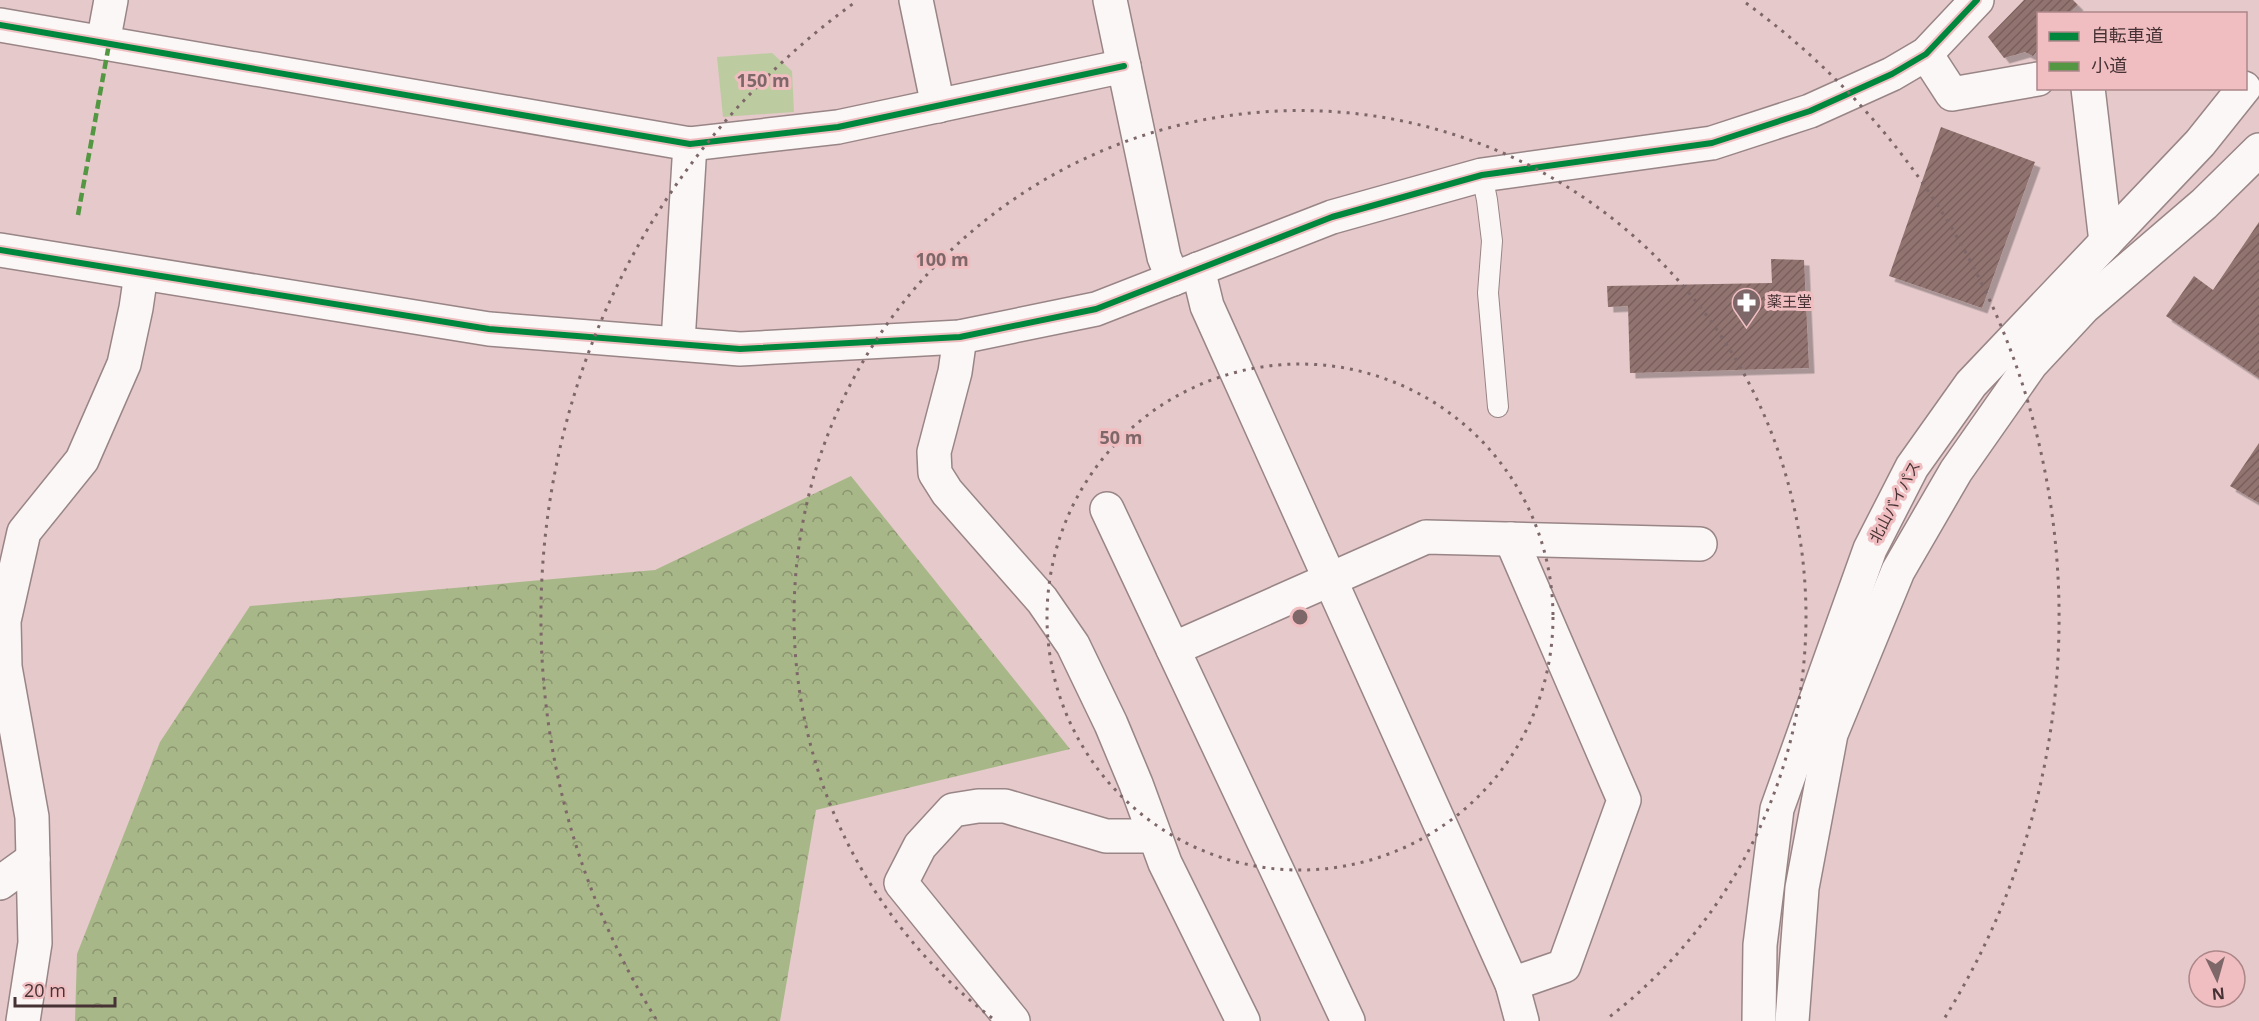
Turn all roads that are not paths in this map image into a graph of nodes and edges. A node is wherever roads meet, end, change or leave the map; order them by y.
1 (111, 0) edge
2 (916, 0) edge
3 (1110, 0) edge
4 (1977, 0) edge
5 (0, 25) edge
6 (103, 43) junction
7 (1926, 54) junction
8 (1124, 66) junction
9 (2259, 69) edge
10 (2037, 79) edge
11 (2247, 84) edge
12 (2088, 90) edge
13 (2243, 90) edge
14 (938, 106) junction
15 (690, 144) junction
16 (2259, 150) edge
17 (1482, 176) junction
18 (2106, 242) junction
19 (0, 250) edge
20 (141, 274) junction
21 (1186, 274) junction
22 (960, 337) junction
23 (678, 342) junction
24 (1498, 407) dead end
25 (1107, 509) dead end
26 (1511, 539) junction
27 (1701, 544) dead end
28 (1329, 580) junction
29 (1173, 649) junction
30 (1154, 836) junction
31 (33, 859) junction
32 (0, 883) edge
33 (1512, 984) junction
34 (23, 1021) edge
35 (1013, 1021) edge
36 (1243, 1021) edge
37 (1348, 1021) edge
38 (1522, 1021) edge
39 (1759, 1021) edge
40 (1792, 1021) edge

1 - 6 main road
2 - 14 main road
3 - 8 main road
4 - 7 main road
5 - 6 main road
6 - 15 main road
7 - 10 main road
7 - 17 main road
8 - 14 main road
8 - 21 main road
9 - 11 main road, 北山バイパス
12 - 18 main road
13 - 18 main road, 北山バイパス
14 - 15 main road
15 - 23 main road
16 - 40 main road
17 - 21 main road
17 - 24 lane
18 - 39 main road, 北山バイパス
19 - 20 main road
20 - 23 main road
20 - 31 main road
21 - 22 main road
21 - 28 main road
22 - 23 main road
22 - 30 main road
25 - 29 main road
26 - 27 main road
26 - 28 main road
26 - 33 main road
28 - 29 main road
28 - 33 main road
29 - 37 main road
30 - 35 main road
30 - 36 main road
31 - 32 main road
31 - 34 main road
33 - 38 main road

